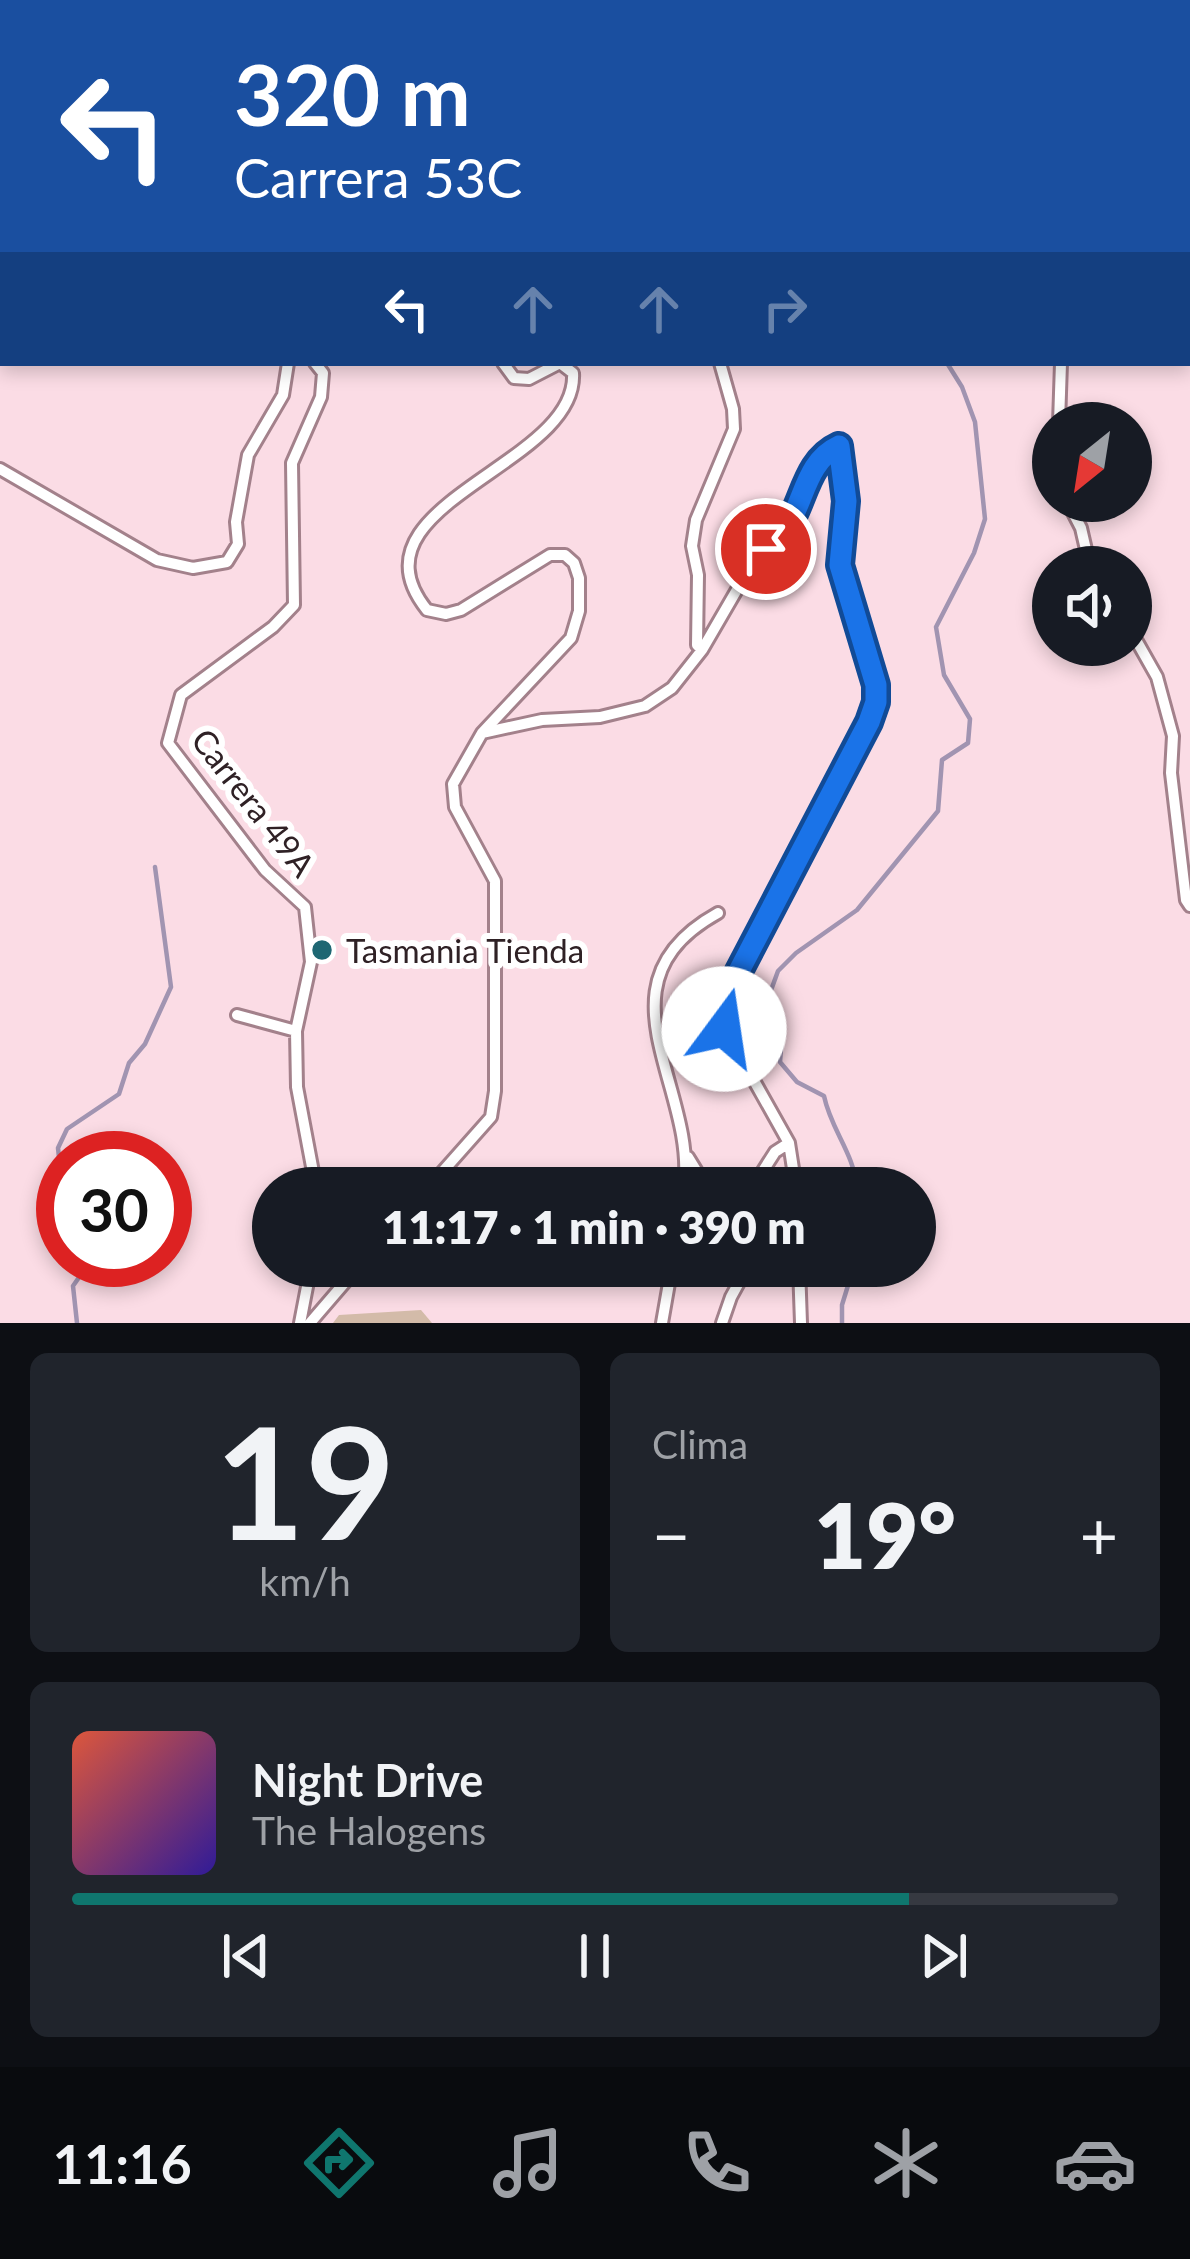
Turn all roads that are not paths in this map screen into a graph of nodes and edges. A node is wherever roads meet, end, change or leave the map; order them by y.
1 (288, 366) edge
2 (321, 366) edge
3 (505, 366) edge
4 (554, 366) edge
5 (564, 366) edge
6 (721, 366) edge
7 (1061, 366) edge
8 (1060, 402) edge
9 (0, 470) edge
10 (702, 650) junction
11 (1151, 666) edge
12 (482, 733) junction
13 (1190, 906) edge
14 (718, 913) dead end
15 (237, 1015) dead end
16 (296, 1031) junction
17 (789, 1143) junction
18 (688, 1157) junction
19 (312, 1167) edge
20 (447, 1167) edge
21 (687, 1167) edge
22 (694, 1167) edge
23 (765, 1167) edge
24 (793, 1167) edge
25 (307, 1287) edge
26 (341, 1287) edge
27 (668, 1287) edge
28 (736, 1287) edge
29 (800, 1287) edge
30 (300, 1323) edge
31 (310, 1323) edge
32 (662, 1323) edge
33 (722, 1323) edge
34 (801, 1323) edge

1 - 9 street
2 - 16 street, Carrera 49A
3 - 4 street
5 - 12 street
6 - 10 street
7 - 8 street
10 - 12 street
10 - 17 street
11 - 13 street
12 - 20 street
14 - 18 street
15 - 16 street
16 - 19 street, Carrera 49A
17 - 23 street
17 - 24 street
18 - 21 street
18 - 22 street
25 - 30 street
26 - 31 street
27 - 32 street
28 - 33 street
29 - 34 street

